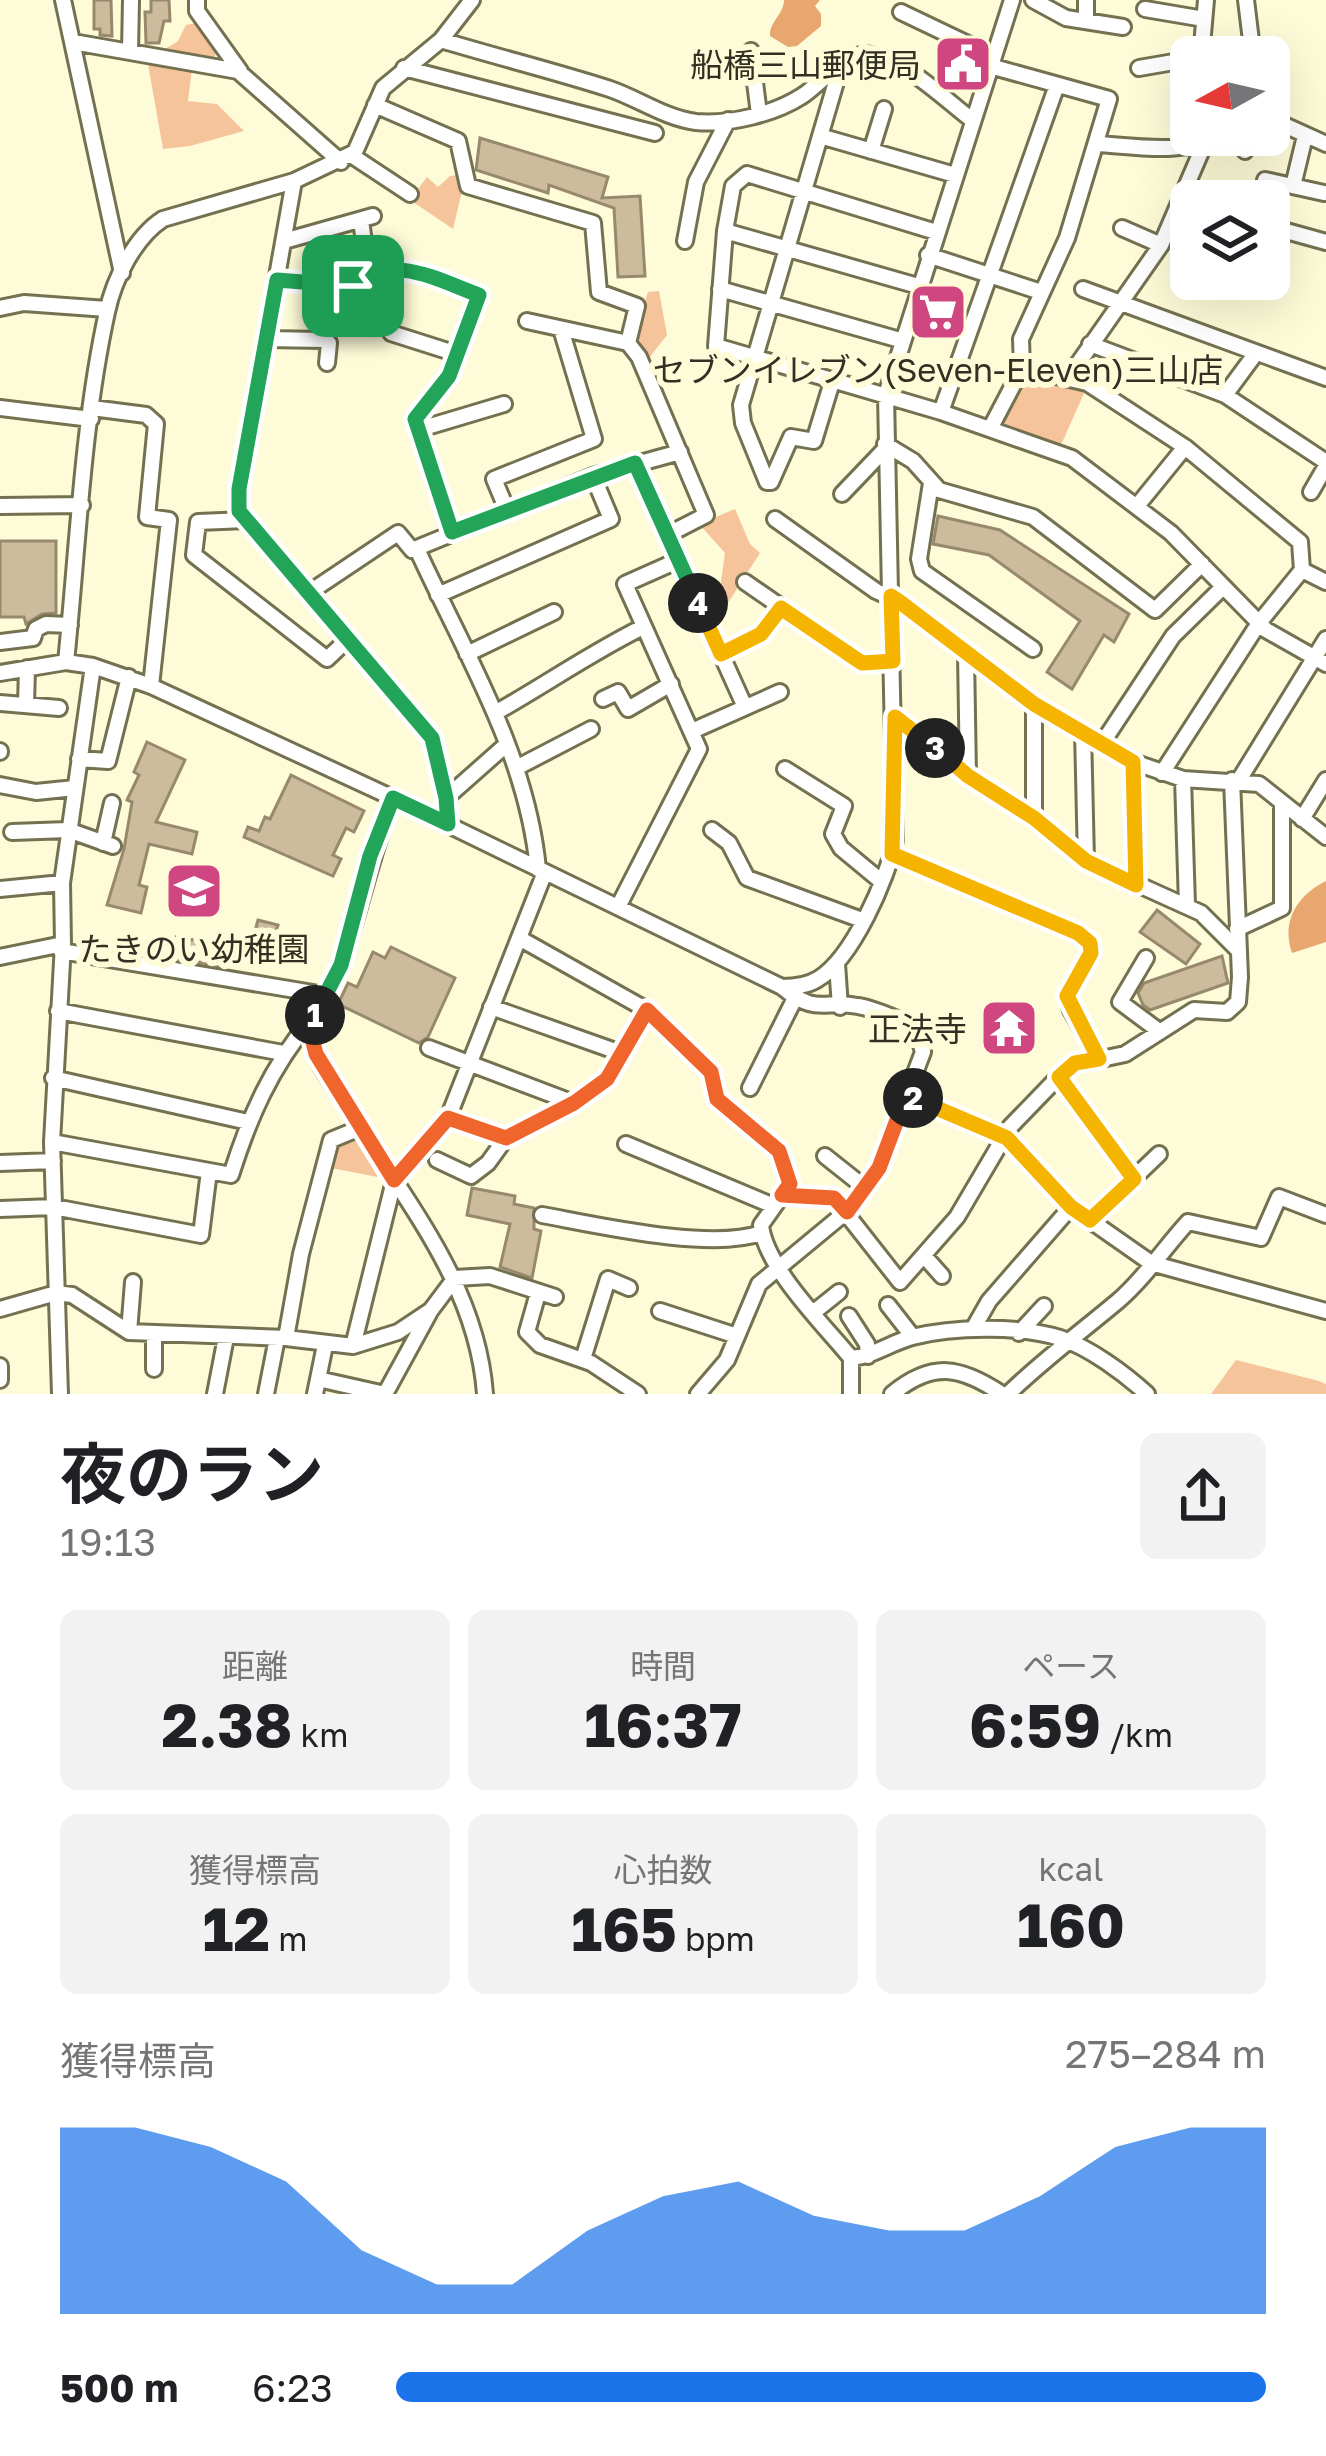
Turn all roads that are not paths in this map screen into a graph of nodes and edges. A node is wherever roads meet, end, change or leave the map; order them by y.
1 (63, 0) edge
2 (131, 0) edge
3 (196, 0) edge
4 (472, 0) edge
5 (1012, 0) edge
6 (1034, 0) edge
7 (1086, 0) edge
8 (1206, 0) edge
9 (1246, 0) edge
10 (1145, 9) dead end
11 (902, 12) dead end
12 (1204, 19) junction
13 (1086, 21) junction
14 (1124, 27) dead end
15 (1203, 36) edge
16 (1250, 36) edge
17 (441, 40) junction
18 (73, 42) junction
19 (751, 51) dead end
20 (130, 52) junction
21 (991, 61) junction
22 (1170, 63) edge
23 (841, 65) junction
24 (404, 68) junction
25 (1139, 68) dead end
26 (242, 73) junction
27 (1057, 85) junction
28 (602, 87) junction
29 (375, 105) junction
30 (884, 109) dead end
31 (759, 114) junction
32 (593, 116) junction
33 (728, 120) junction
34 (973, 120) junction
35 (1290, 128) edge
36 (655, 133) dead end
37 (820, 136) junction
38 (1305, 136) junction
39 (1098, 144) junction
40 (1326, 144) edge
41 (1170, 145) edge
42 (871, 151) junction
43 (346, 158) junction
44 (955, 175) junction
45 (294, 181) junction
46 (1290, 185) edge
47 (1293, 186) junction
48 (803, 193) junction
49 (1324, 193) edge
50 (410, 194) dead end
51 (1170, 224) edge
52 (1121, 228) dead end
53 (725, 230) junction
54 (936, 232) junction
55 (1290, 232) edge
56 (284, 241) junction
57 (685, 241) dead end
58 (1326, 242) edge
59 (1161, 245) junction
60 (787, 248) junction
61 (928, 255) junction
62 (122, 273) junction
63 (368, 273) junction
64 (991, 273) junction
65 (277, 280) junction
66 (918, 286) junction
67 (720, 289) junction
68 (1083, 289) dead end
69 (1042, 292) junction
70 (1124, 302) junction
71 (771, 303) junction
72 (0, 308) edge
73 (107, 309) junction
74 (527, 321) dead end
75 (561, 329) junction
76 (391, 333) dead end
77 (265, 339) junction
78 (900, 340) junction
79 (628, 343) junction
80 (1090, 344) junction
81 (1256, 353) junction
82 (457, 354) junction
83 (754, 359) junction
84 (327, 363) dead end
85 (1022, 368) junction
86 (1068, 378) junction
87 (1326, 378) edge
88 (832, 382) junction
89 (886, 395) junction
90 (1225, 395) junction
91 (504, 404) dead end
92 (0, 408) edge
93 (940, 412) junction
94 (92, 414) junction
95 (989, 429) junction
96 (417, 430) junction
97 (885, 446) junction
98 (1185, 447) junction
99 (680, 452) junction
100 (635, 463) junction
101 (1326, 464) edge
102 (593, 476) junction
103 (931, 483) junction
104 (1311, 492) dead end
105 (842, 494) dead end
106 (82, 505) junction
107 (0, 506) edge
108 (1137, 506) junction
109 (507, 510) junction
110 (775, 519) dead end
111 (246, 520) junction
112 (452, 532) junction
113 (668, 535) junction
114 (417, 549) junction
115 (679, 560) junction
116 (1202, 564) junction
117 (1302, 570) junction
118 (746, 582) dead end
119 (1326, 582) edge
120 (1223, 587) junction
121 (307, 594) junction
122 (438, 595) junction
123 (891, 596) junction
124 (781, 608) junction
125 (554, 612) dead end
126 (1259, 623) junction
127 (70, 625) junction
128 (644, 627) junction
129 (348, 639) junction
130 (1326, 639) edge
131 (0, 642) edge
132 (1033, 649) dead end
133 (467, 654) junction
134 (721, 654) junction
135 (966, 654) junction
136 (893, 661) junction
137 (67, 662) junction
138 (1322, 662) edge
139 (93, 666) junction
140 (27, 668) junction
141 (0, 673) edge
142 (129, 677) junction
143 (671, 685) junction
144 (151, 686) junction
145 (780, 692) dead end
146 (603, 698) dead end
147 (0, 703) edge
148 (1034, 704) junction
149 (26, 705) junction
150 (745, 707) junction
151 (59, 708) dead end
152 (495, 712) junction
153 (895, 717) junction
154 (591, 729) dead end
155 (692, 731) junction
156 (1083, 731) junction
157 (1103, 742) junction
158 (507, 744) junction
159 (79, 759) junction
160 (1133, 762) junction
161 (811, 764) dead end
162 (516, 769) junction
163 (784, 769) dead end
164 (1162, 773) junction
165 (968, 776) junction
166 (801, 779) junction
167 (1183, 779) junction
168 (1236, 780) junction
169 (1326, 780) edge
170 (0, 785) edge
171 (75, 788) junction
172 (393, 798) junction
173 (446, 798) junction
174 (1282, 802) junction
175 (112, 803) dead end
176 (1034, 818) junction
177 (1302, 819) junction
178 (448, 824) junction
179 (68, 830) junction
180 (712, 830) dead end
181 (12, 832) dead end
182 (1326, 836) edge
183 (892, 854) junction
184 (1086, 861) junction
185 (542, 870) junction
186 (882, 882) junction
187 (62, 883) junction
188 (1136, 885) junction
189 (0, 889) edge
190 (1187, 905) junction
191 (618, 907) junction
192 (862, 920) junction
193 (1237, 929) junction
194 (519, 938) junction
195 (62, 948) junction
196 (1238, 950) junction
197 (0, 957) edge
198 (1146, 958) dead end
199 (838, 964) junction
200 (788, 993) junction
201 (325, 995) junction
202 (491, 1007) junction
203 (839, 1007) junction
204 (647, 1010) junction
205 (58, 1011) junction
206 (314, 1018) junction
207 (1159, 1031) junction
208 (429, 1048) dead end
209 (283, 1053) junction
210 (621, 1053) junction
211 (1099, 1059) junction
212 (467, 1065) junction
213 (1059, 1077) junction
214 (53, 1078) junction
215 (750, 1088) dead end
216 (906, 1096) junction
217 (574, 1103) junction
218 (448, 1118) junction
219 (248, 1122) junction
220 (360, 1128) junction
221 (506, 1138) junction
222 (1007, 1138) junction
223 (52, 1142) junction
224 (626, 1144) dead end
225 (1159, 1154) dead end
226 (825, 1156) dead end
227 (437, 1160) dead end
228 (53, 1161) junction
229 (0, 1163) edge
230 (209, 1171) junction
231 (1134, 1179) junction
232 (394, 1180) junction
233 (864, 1187) junction
234 (778, 1201) junction
235 (1071, 1207) junction
236 (54, 1208) junction
237 (0, 1209) edge
238 (847, 1212) junction
239 (542, 1215) dead end
240 (1326, 1215) edge
241 (1090, 1220) junction
242 (641, 1233) junction
243 (761, 1233) junction
244 (636, 1253) dead end
245 (926, 1257) junction
246 (1150, 1263) junction
247 (778, 1268) junction
248 (942, 1276) dead end
249 (455, 1278) junction
250 (133, 1282) dead end
251 (629, 1288) dead end
252 (839, 1292) dead end
253 (56, 1293) junction
254 (538, 1293) junction
255 (554, 1297) dead end
256 (888, 1305) dead end
257 (1044, 1306) dead end
258 (0, 1309) edge
259 (431, 1310) junction
260 (660, 1311) dead end
261 (1326, 1311) edge
262 (814, 1312) junction
263 (849, 1316) dead end
264 (973, 1329) junction
265 (129, 1332) junction
266 (1019, 1333) junction
267 (154, 1336) junction
268 (737, 1336) junction
269 (226, 1337) junction
270 (913, 1337) junction
271 (282, 1338) junction
272 (1069, 1342) junction
273 (325, 1345) junction
274 (353, 1346) junction
275 (868, 1357) junction
276 (851, 1358) junction
277 (583, 1359) junction
278 (0, 1366) edge
279 (154, 1369) dead end
280 (0, 1380) edge
281 (317, 1386) edge
282 (60, 1394) edge
283 (215, 1394) edge
284 (266, 1394) edge
285 (385, 1394) edge
286 (484, 1394) edge
287 (636, 1394) edge
288 (698, 1394) edge
289 (850, 1394) edge
290 (892, 1394) edge
291 (1005, 1394) edge
292 (1147, 1394) edge

1 - 18 street
2 - 20 street
3 - 26 street
4 - 17 street
5 - 21 street
6 - 13 street
7 - 13 street
8 - 12 street
9 - 16 street
10 - 12 street
11 - 21 street
12 - 15 street
13 - 14 street
17 - 24 street
17 - 28 street
18 - 20 street
18 - 62 street
19 - 31 street
20 - 26 street
21 - 27 street
21 - 34 street
22 - 25 street
23 - 31 street
23 - 34 street
23 - 37 street
24 - 29 street
24 - 32 street
26 - 43 street
27 - 39 street
27 - 64 street
28 - 32 street
28 - 33 street
29 - 43 street
29 - 79 street
30 - 42 street
31 - 33 street
32 - 36 street
33 - 57 street
34 - 44 street
35 - 38 street
37 - 42 street
37 - 48 street
38 - 40 street
38 - 47 street
39 - 41 street
39 - 69 street
42 - 44 street
43 - 45 street
43 - 50 street
44 - 54 street
45 - 56 street
45 - 62 street
46 - 47 street
47 - 49 street
48 - 53 street
48 - 54 street
48 - 60 street
51 - 59 street
52 - 59 street
53 - 60 street
53 - 67 street
54 - 61 street
55 - 58 street
56 - 63 street
56 - 65 street
59 - 70 street
60 - 66 street
60 - 71 street
61 - 64 street
61 - 66 street
62 - 73 street
63 - 65 street
63 - 82 street
64 - 69 street
64 - 93 street
65 - 77 street
66 - 78 street
67 - 71 street
67 - 83 street
68 - 70 street
69 - 85 street
70 - 80 street
70 - 81 street
71 - 78 street
71 - 83 street
72 - 73 street
73 - 94 street
74 - 75 street
75 - 79 street
75 - 109 street
76 - 82 street
77 - 84 street
77 - 111 street
78 - 89 street
79 - 99 street
80 - 86 street
80 - 90 street
81 - 87 street
81 - 90 street
82 - 96 street
83 - 88 street
83 - 88 street
85 - 86 street
85 - 95 street
86 - 98 street
88 - 89 street
89 - 93 street
89 - 97 street
90 - 101 street
91 - 96 street
92 - 94 street
93 - 95 street
94 - 106 street
94 - 144 street
95 - 108 street
96 - 112 street
97 - 103 street
97 - 105 street
97 - 123 street
98 - 108 street
98 - 117 street
99 - 100 street
99 - 113 street
100 - 102 street
100 - 113 street
101 - 104 street
102 - 109 street
102 - 122 street
103 - 116 street
103 - 132 street
106 - 107 street
106 - 127 street
108 - 116 street
109 - 112 street
110 - 123 street
111 - 121 street
111 - 129 street
112 - 114 street
113 - 115 street
114 - 121 street
114 - 122 street
115 - 128 street
115 - 134 street
116 - 120 street
117 - 119 street
117 - 126 street
118 - 124 street
120 - 126 street
120 - 157 street
121 - 129 street
122 - 133 street
123 - 135 street
123 - 136 street
124 - 134 street
124 - 136 street
125 - 133 street
126 - 138 street
126 - 164 street
127 - 131 street
127 - 137 street
128 - 143 street
128 - 152 street
129 - 173 street
130 - 138 street
133 - 152 street
134 - 150 street
135 - 148 street
135 - 165 street
136 - 153 street
137 - 139 street
137 - 140 street
138 - 168 street
139 - 142 street
139 - 159 street
140 - 141 street
140 - 149 street
142 - 144 street
142 - 159 street
143 - 146 street
143 - 155 street
144 - 172 street
145 - 150 street
147 - 149 street
148 - 156 street
148 - 176 street
149 - 151 street
150 - 155 street
152 - 158 street
153 - 165 street
153 - 183 street
154 - 162 street
155 - 191 street
156 - 157 street
156 - 184 street
157 - 160 street
158 - 162 street
158 - 173 street
159 - 171 street
160 - 164 street
160 - 188 street
161 - 166 street
162 - 185 street
163 - 166 street
164 - 167 street
165 - 176 street
166 - 186 street
167 - 168 street
167 - 190 street
168 - 174 street
168 - 193 street
169 - 177 street
170 - 171 street
171 - 179 street
172 - 178 street
172 - 201 street
173 - 178 street
174 - 177 street
174 - 193 street
175 - 179 street
176 - 184 street
177 - 182 street
178 - 185 street
179 - 181 street
179 - 187 street
180 - 192 street
183 - 186 street
183 - 211 street
184 - 188 street
185 - 191 street
185 - 194 street
186 - 192 street
187 - 189 street
187 - 195 street
188 - 190 street
190 - 196 street
191 - 200 street
192 - 199 street
193 - 196 street
194 - 202 street
194 - 204 street
195 - 197 street
195 - 201 street
195 - 205 street
196 - 207 street
198 - 207 street
199 - 200 street
199 - 203 street
200 - 203 street
200 - 215 street
201 - 206 street
202 - 210 street
202 - 212 street
203 - 216 street
204 - 210 street
204 - 234 street
205 - 209 street
205 - 214 street
206 - 209 street
206 - 220 street
207 - 211 street
208 - 212 street
209 - 219 street
210 - 217 street
211 - 213 street
212 - 217 street
212 - 218 street
213 - 222 street
213 - 231 street
214 - 219 street
214 - 223 street
216 - 222 street
216 - 233 street
217 - 221 street
218 - 221 street
218 - 232 street
219 - 230 street
220 - 232 street
220 - 271 street
221 - 227 street
222 - 235 street
222 - 245 street
223 - 228 street
223 - 230 street
224 - 234 street
225 - 231 street
226 - 233 street
228 - 229 street
228 - 236 street
230 - 236 street
231 - 241 street
232 - 249 street
232 - 274 street
233 - 238 street
234 - 238 street
234 - 243 street
235 - 241 street
235 - 264 street
236 - 237 street
236 - 253 street
238 - 245 street
238 - 247 street
239 - 242 street
240 - 246 street
241 - 246 street
242 - 243 street
242 - 244 street
243 - 247 street
245 - 248 street
246 - 261 street
246 - 272 street
247 - 262 street
247 - 268 street
249 - 254 street
249 - 259 street
249 - 286 street
250 - 265 street
251 - 277 street
252 - 262 street
253 - 258 street
253 - 265 street
253 - 282 street
254 - 255 street
254 - 277 street
256 - 270 street
257 - 266 street
259 - 274 street
259 - 285 street
260 - 268 street
262 - 276 street
263 - 275 street
264 - 266 street
264 - 270 street
265 - 267 street
266 - 272 street
267 - 269 street
267 - 279 street
268 - 288 street
269 - 271 street
269 - 283 street
270 - 275 street
271 - 273 street
271 - 284 street
272 - 291 street
272 - 292 street
273 - 274 street
273 - 281 street
275 - 276 street
276 - 289 street
277 - 287 street
278 - 280 street
281 - 285 street
290 - 291 street

